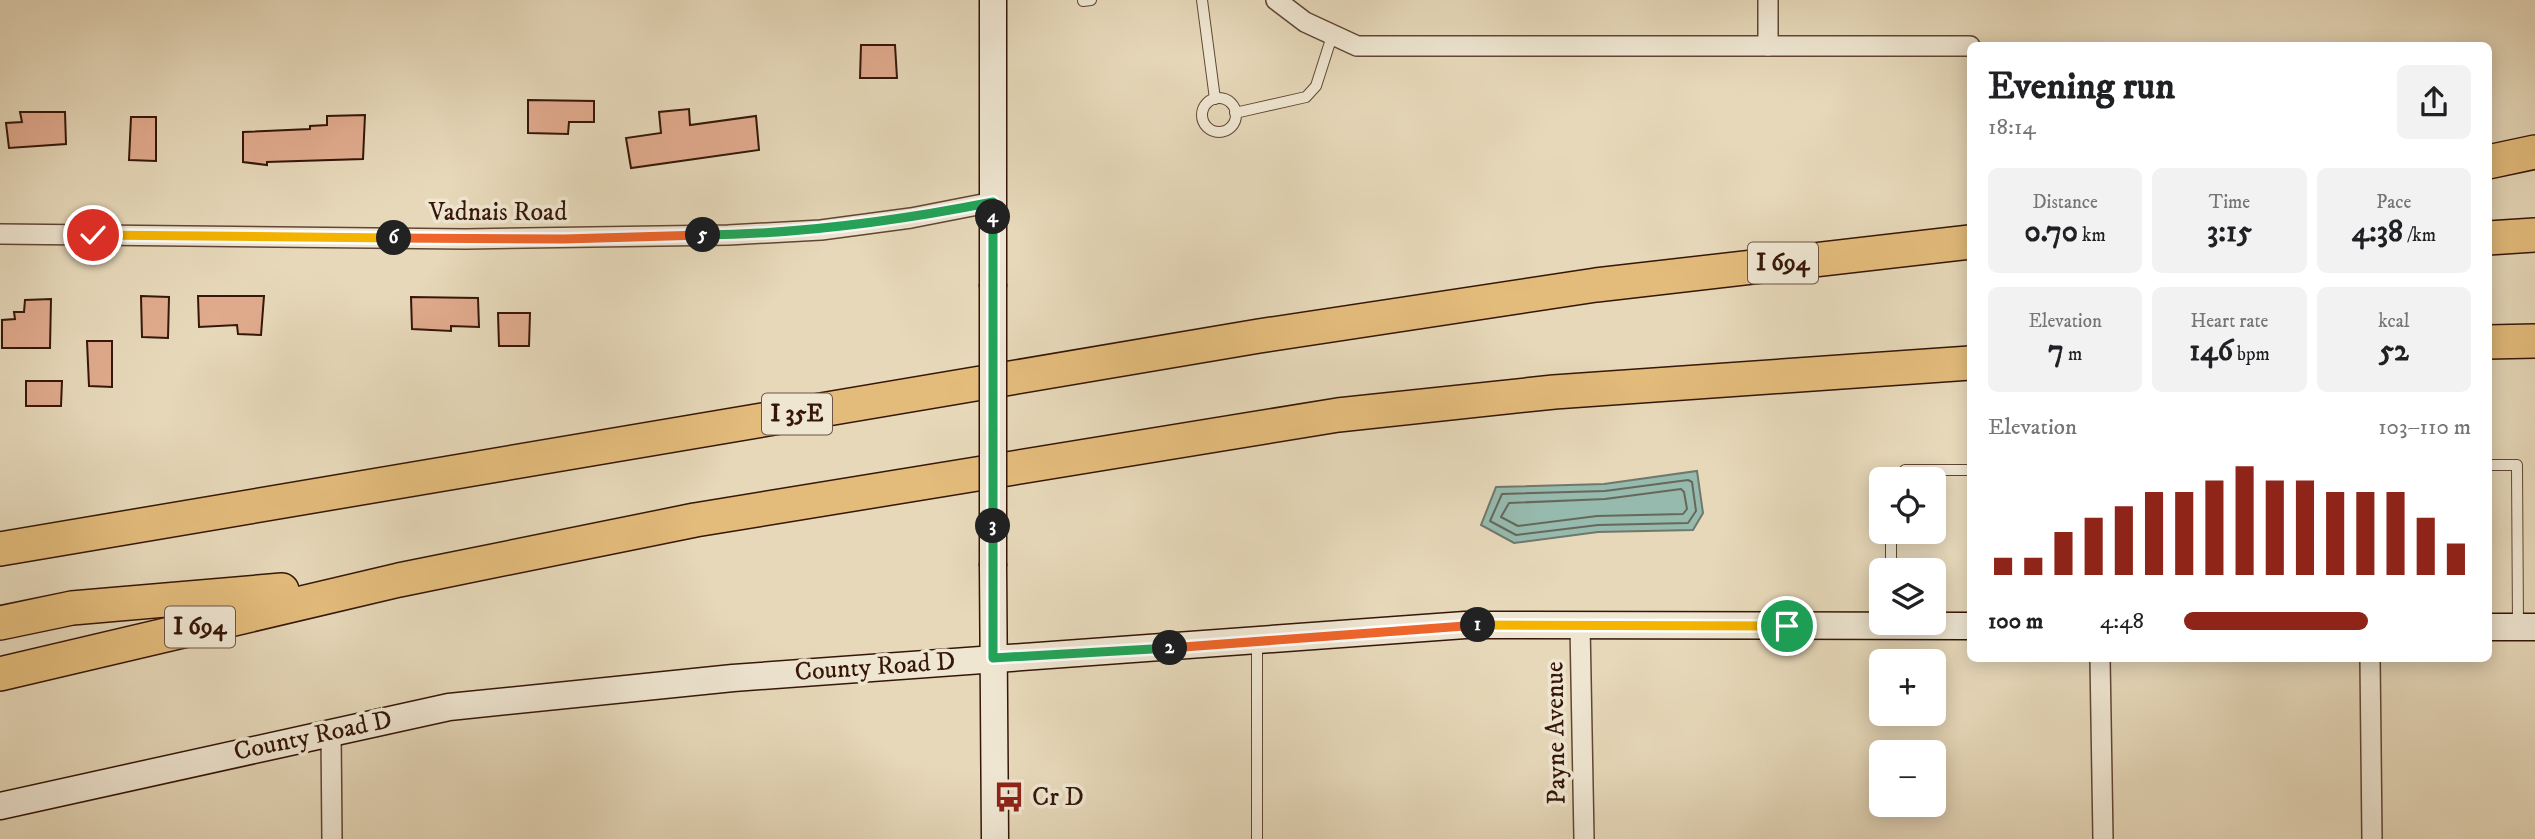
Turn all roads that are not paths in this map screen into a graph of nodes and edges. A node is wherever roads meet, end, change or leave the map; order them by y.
1 (993, 0) edge
2 (1202, 0) edge
3 (1276, 0) edge
4 (1768, 0) edge
5 (1332, 37) junction
6 (1768, 46) junction
7 (1967, 46) edge
8 (1215, 99) junction
9 (1235, 113) junction
10 (2535, 152) edge
11 (2492, 161) edge
12 (2535, 170) edge
13 (2492, 175) edge
14 (993, 202) junction
15 (0, 234) edge
16 (2535, 235) edge
17 (2492, 238) edge
18 (1967, 242) edge
19 (1967, 263) edge
20 (1596, 285) junction
21 (2535, 341) edge
22 (2492, 342) edge
23 (1967, 363) edge
24 (2492, 466) edge
25 (1946, 470) edge
26 (1967, 470) edge
27 (0, 550) edge
28 (399, 580) junction
29 (0, 623) edge
30 (1869, 624) edge
31 (1580, 625) junction
32 (1946, 625) edge
33 (1967, 626) edge
34 (2492, 627) edge
35 (2527, 627) edge
36 (1257, 642) junction
37 (993, 658) junction
38 (2101, 662) edge
39 (2370, 662) edge
40 (0, 674) edge
41 (331, 731) junction
42 (0, 806) edge
43 (332, 839) edge
44 (995, 839) edge
45 (1257, 839) edge
46 (1584, 839) edge
47 (2103, 839) edge
48 (2372, 839) edge

1 - 14 street
2 - 8 lane
3 - 5 street
4 - 6 street
5 - 6 street
5 - 9 lane
6 - 7 street
8 - 9 lane
8 - 9 lane
10 - 11 highway
12 - 13 highway
14 - 15 street, Vadnais Road
14 - 37 street, bridge
16 - 17 highway
18 - 20 highway, I 694
19 - 20 highway, I 35E
20 - 27 highway, I 35E
21 - 22 highway
23 - 28 highway
24 - 35 lane
25 - 26 lane
28 - 29 highway
28 - 40 highway, I 694
30 - 31 street, County Road D
31 - 36 street, County Road D
31 - 46 street, Payne Avenue
32 - 33 street, County Road D
34 - 35 street
36 - 37 street, County Road D
36 - 45 lane
37 - 41 street, County Road D
37 - 44 street
38 - 47 street
39 - 48 street
41 - 42 street, County Road D
41 - 43 street

